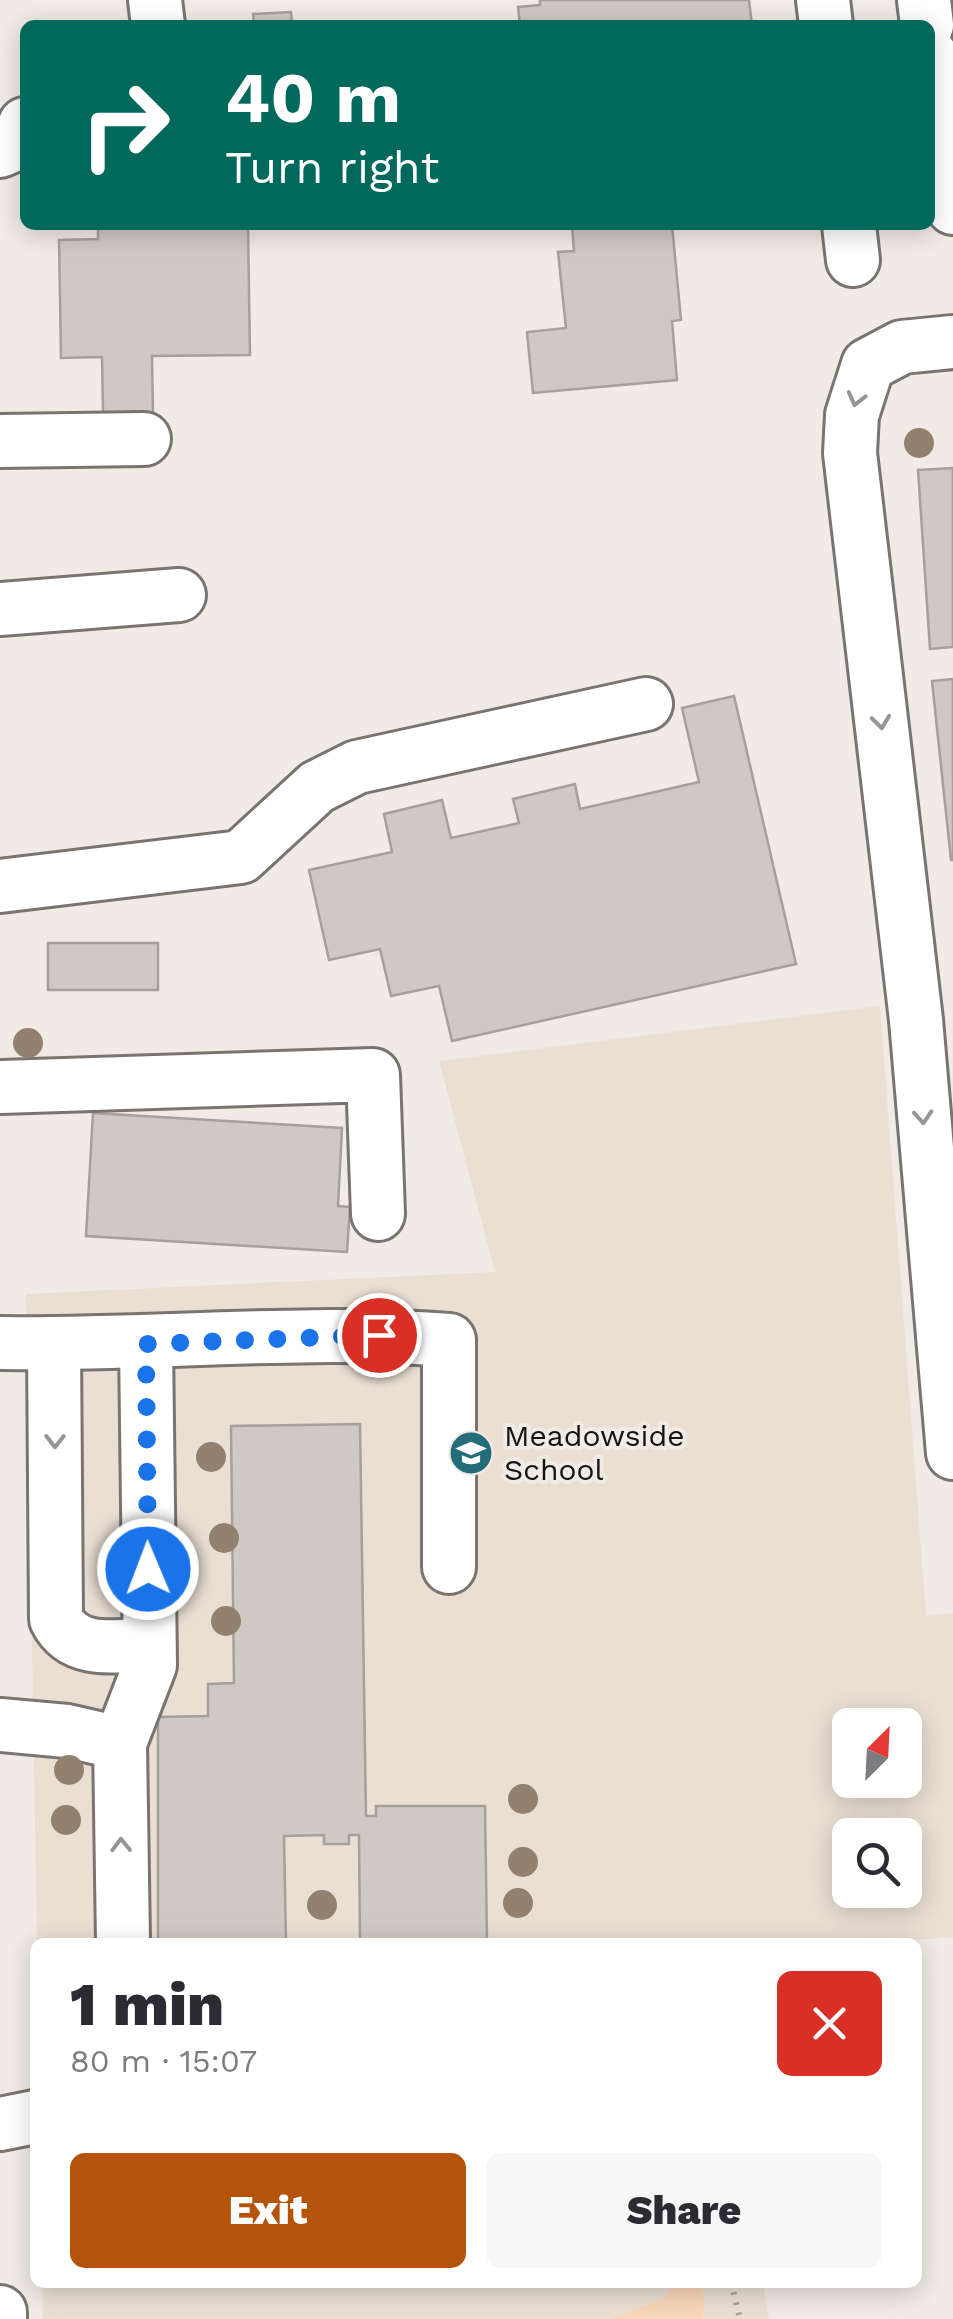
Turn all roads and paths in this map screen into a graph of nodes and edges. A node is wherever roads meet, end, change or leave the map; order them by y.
1 (935, 105) edge
2 (953, 208) edge
3 (953, 342) edge
4 (144, 440) dead end
5 (0, 442) edge
6 (179, 595) dead end
7 (0, 609) edge
8 (646, 704) dead end
9 (0, 886) edge
10 (0, 1087) edge
11 (378, 1214) dead end
12 (0, 1344) edge
13 (54, 1344) junction
14 (146, 1344) junction
15 (953, 1453) edge
16 (449, 1566) dead end
17 (149, 1644) junction
18 (0, 1724) edge
19 (120, 1743) junction
20 (123, 1938) edge
21 (30, 2118) edge
22 (0, 2124) edge
23 (733, 2288) edge
24 (740, 2319) edge

1 - 2 lane
3 -> 15 lane
4 - 5 lane
6 - 7 lane
8 - 9 lane
10 - 11 lane
12 - 13 lane
13 - 14 lane
13 -> 17 lane
14 - 16 lane
14 - 17 lane
17 - 19 lane
18 - 19 lane
20 -> 19 lane
21 - 22 lane
23 - 24 path

